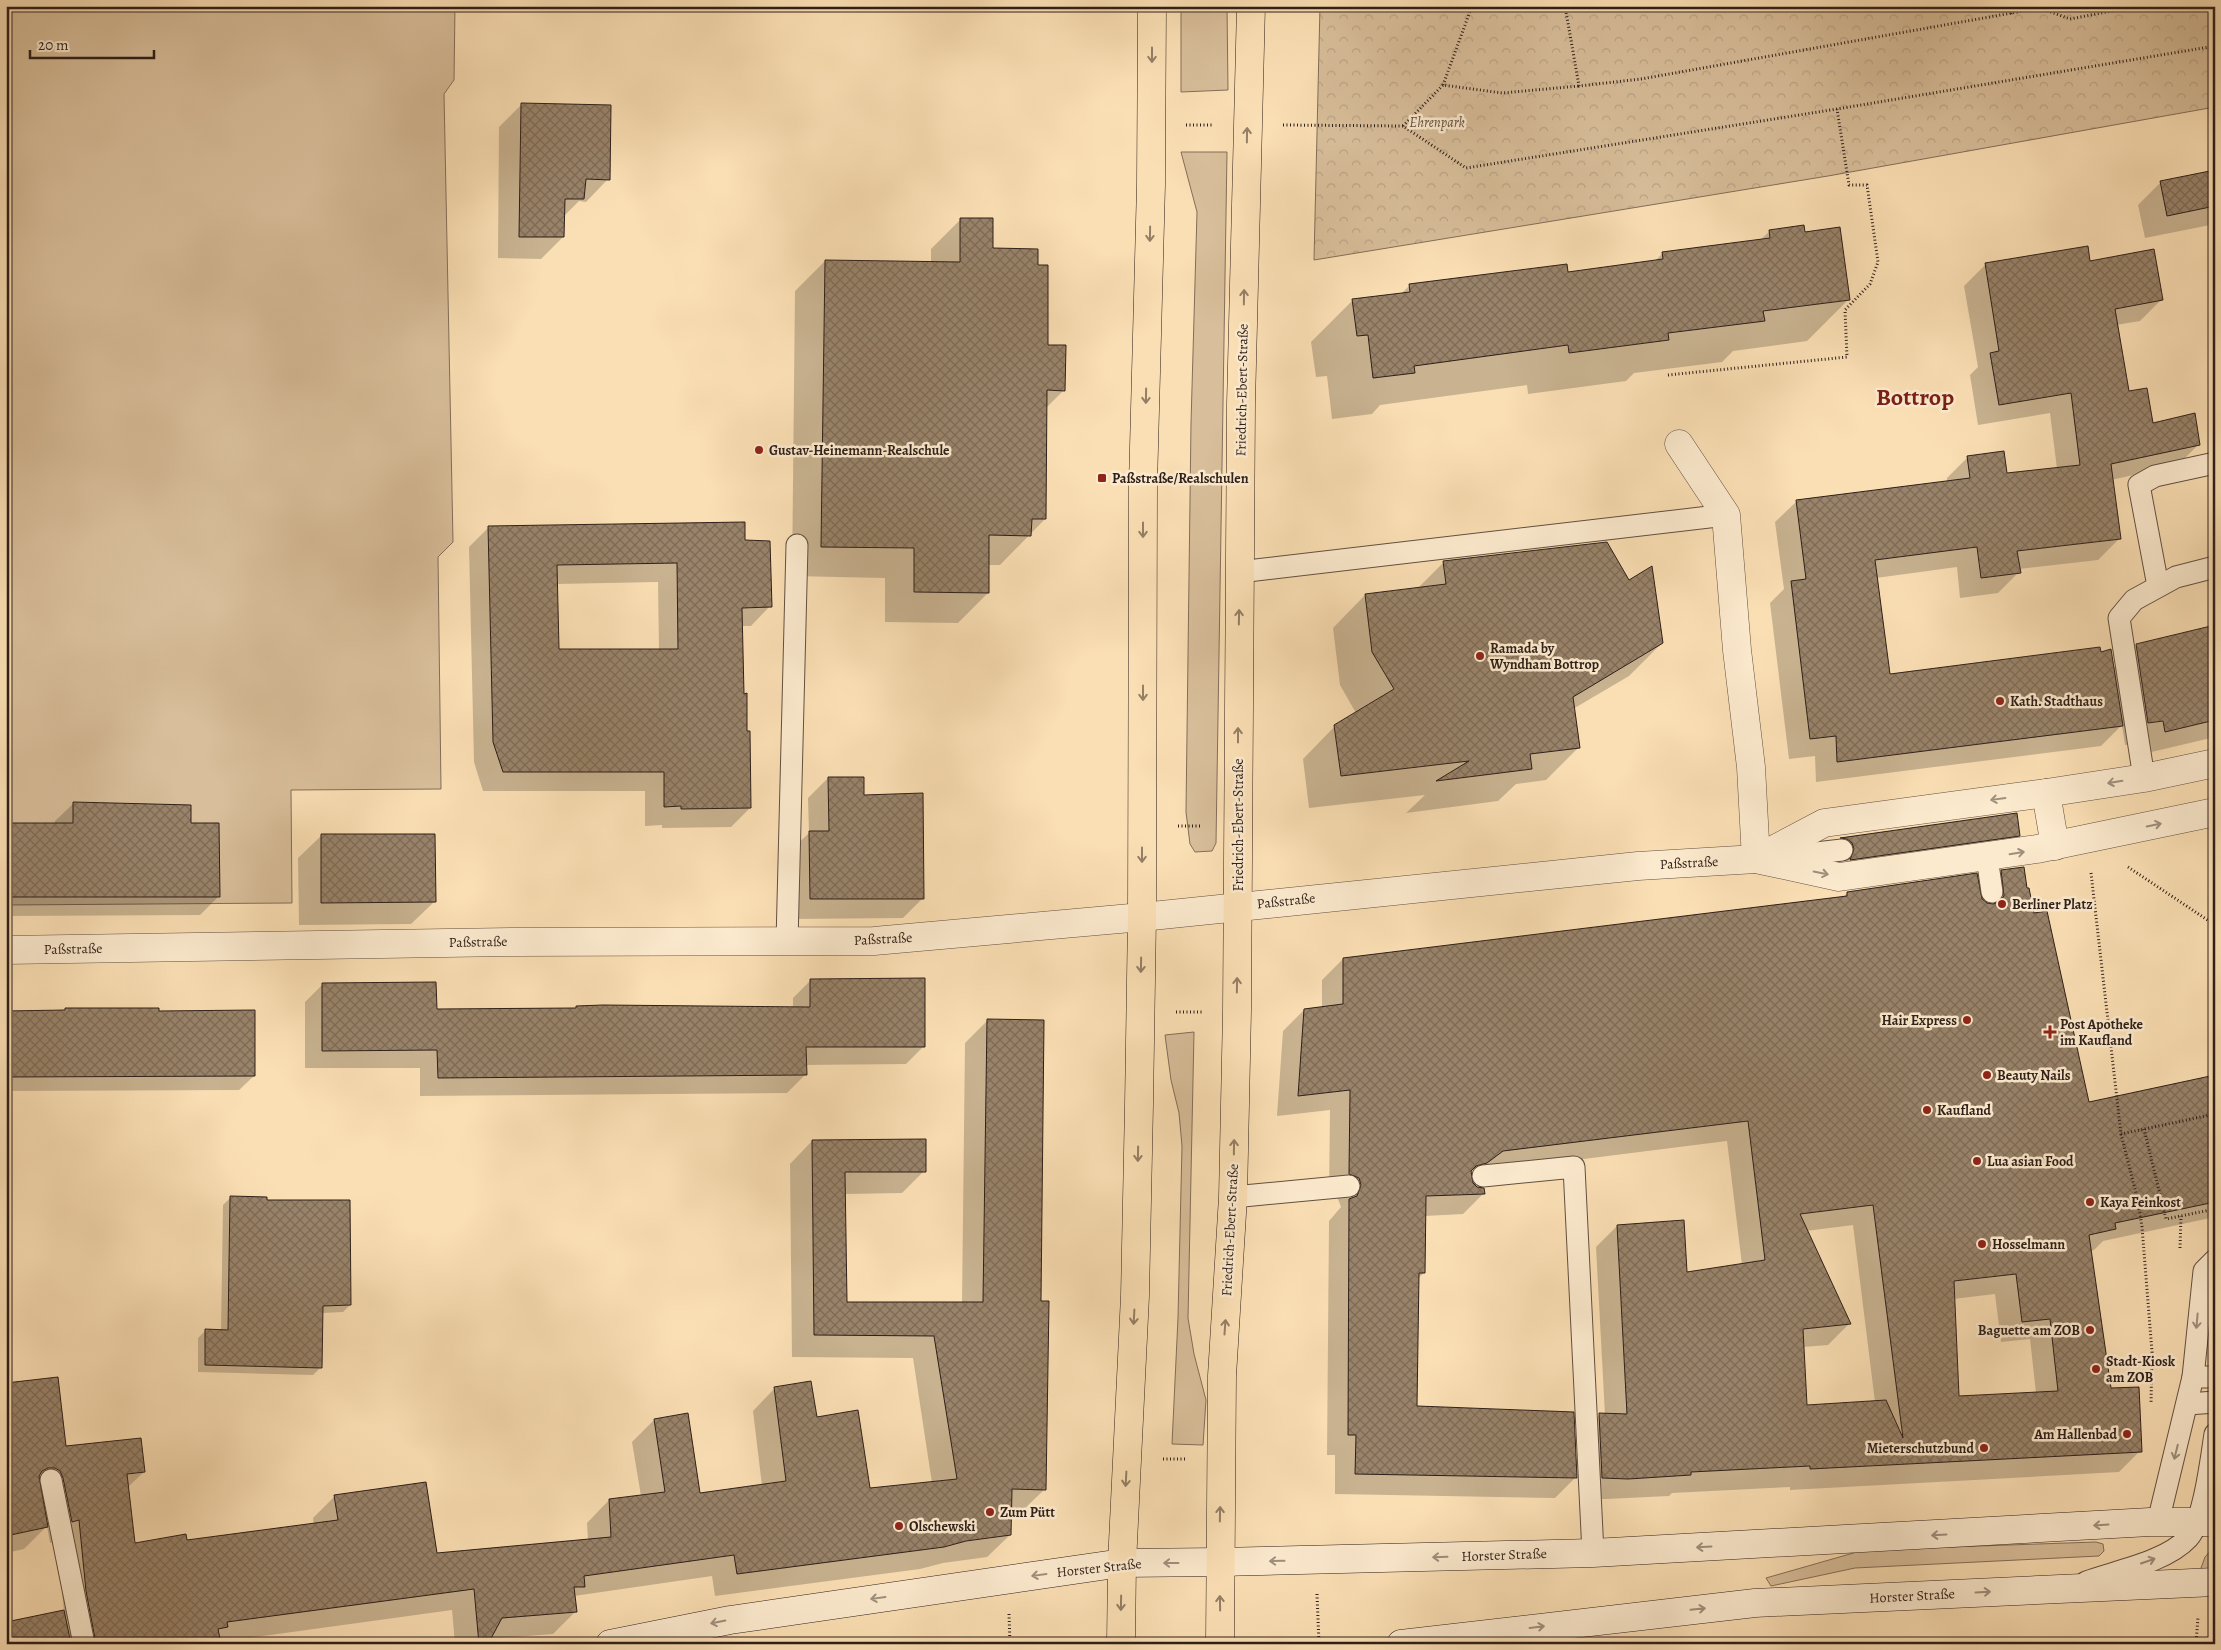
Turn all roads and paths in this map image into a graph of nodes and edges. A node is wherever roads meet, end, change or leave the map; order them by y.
1 (1152, 6) edge
2 (1251, 6) edge
3 (1472, 6) edge
4 (1564, 6) edge
5 (2014, 6) edge
6 (2138, 6) edge
7 (2011, 14) junction
8 (2215, 46) edge
9 (1444, 85) junction
10 (1579, 86) junction
11 (1837, 109) junction
12 (1151, 125) junction
13 (1248, 125) junction
14 (1403, 126) junction
15 (1668, 375) dead end
16 (1679, 444) dead end
17 (2215, 463) edge
18 (1726, 515) junction
19 (797, 545) dead end
20 (2215, 567) edge
21 (1239, 572) junction
22 (2158, 586) junction
23 (2215, 763) edge
24 (2144, 778) junction
25 (2046, 793) junction
26 (2215, 812) edge
27 (1142, 825) junction
28 (1238, 826) junction
29 (2087, 839) junction
30 (2055, 846) junction
31 (1842, 850) dead end
32 (1987, 857) junction
33 (1756, 859) junction
34 (1992, 892) dead end
35 (1238, 906) junction
36 (1142, 917) junction
37 (2215, 925) edge
38 (787, 942) junction
39 (6, 950) edge
40 (1237, 1011) junction
41 (1141, 1014) junction
42 (2215, 1114) edge
43 (2144, 1129) junction
44 (2121, 1134) junction
45 (1483, 1176) dead end
46 (1349, 1186) dead end
47 (1233, 1197) junction
48 (2215, 1209) edge
49 (2215, 1260) edge
50 (2193, 1377) junction
51 (2215, 1377) edge
52 (2215, 1402) edge
53 (2188, 1404) junction
54 (2151, 1406) dead end
55 (2215, 1434) edge
56 (1127, 1458) junction
57 (1221, 1461) junction
58 (51, 1480) dead end
59 (2158, 1522) junction
60 (2206, 1522) edge
61 (1593, 1553) junction
62 (1316, 1560) junction
63 (1219, 1562) junction
64 (1122, 1563) junction
65 (2215, 1582) edge
66 (2068, 1588) junction
67 (84, 1644) edge
68 (610, 1644) edge
69 (1121, 1644) edge
70 (1220, 1644) edge
71 (1319, 1644) edge
72 (1401, 1644) edge

1 -> 12 main road
2 - 13 main road, Friedrich-Ebert-Straße
3 - 9 path
4 - 10 path
5 - 7 path
6 - 7 path
7 - 10 path
8 - 11 path
9 - 10 path
9 - 14 path
11 - 14 path
11 - 15 path
12 - 13 path
12 -> 27 main road
13 - 14 path
21 -> 13 main road, Friedrich-Ebert-Straße
16 - 18 street
17 - 22 lane
18 - 21 lane
18 - 33 street
19 - 38 lane
20 - 22 lane
28 -> 21 main road, Friedrich-Ebert-Straße
22 - 24 lane
23 - 24 street
24 -> 25 street
25 - 30 street
25 -> 33 street, Paßstraße
29 -> 26 street
27 - 28 path
27 -> 36 main road
28 - 35 main road, Friedrich-Ebert-Straße
29 - 30 street
29 - 37 path
29 - 44 path
32 -> 30 street, Paßstraße
31 - 33 lane
33 -> 32 street, Paßstraße
32 - 34 lane
33 - 35 street, Paßstraße
35 - 36 street, Paßstraße
40 -> 35 main road, Friedrich-Ebert-Straße
36 - 38 street, Paßstraße
36 -> 41 main road
38 - 39 street, Paßstraße
40 - 41 path
47 -> 40 main road, Friedrich-Ebert-Straße
41 -> 56 main road
42 - 43 path
43 - 44 path
43 - 48 path
44 - 54 path
45 - 61 lane
46 - 47 lane
57 -> 47 main road, Friedrich-Ebert-Straße
49 -> 50 lane
50 - 51 lane
50 - 53 lane
52 - 53 lane
53 -> 59 lane
55 - 60 lane
56 - 57 path
56 -> 64 main road
63 -> 57 main road, Friedrich-Ebert-Straße
58 - 67 lane
59 - 60 street, Horster Straße
59 -> 61 street, Horster Straße
66 -> 60 lane
61 -> 62 street, Horster Straße
62 -> 63 street, Horster Straße
62 - 71 path
63 -> 64 street, Horster Straße
70 -> 63 main road, Friedrich-Ebert-Straße
64 -> 68 street, Horster Straße
64 -> 69 main road
65 - 66 street, Horster Straße
72 -> 66 street, Horster Straße

